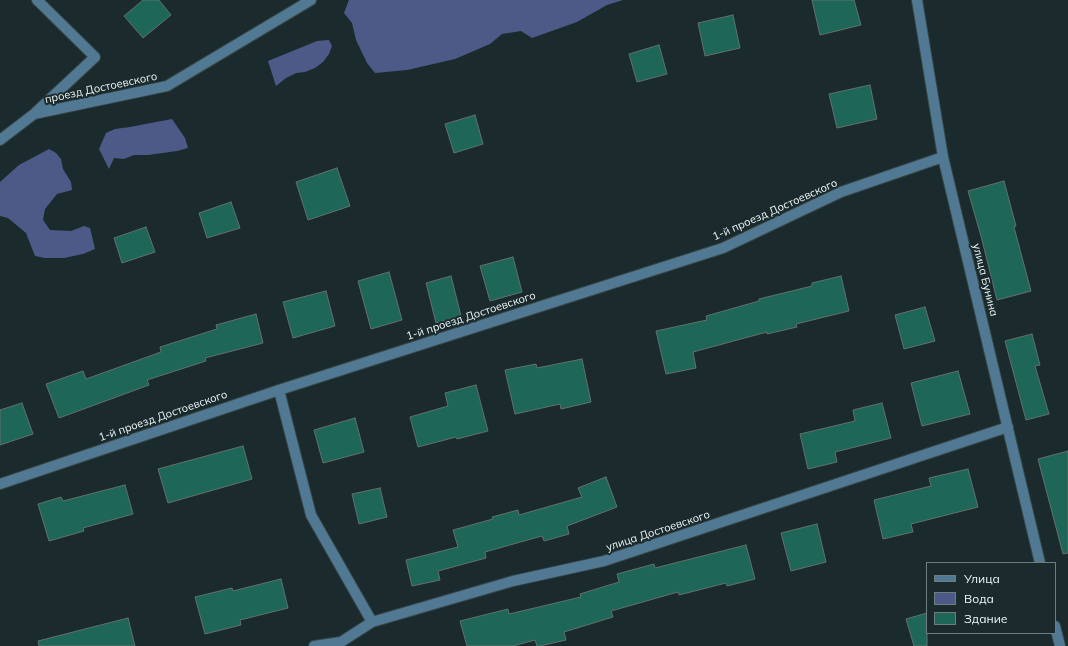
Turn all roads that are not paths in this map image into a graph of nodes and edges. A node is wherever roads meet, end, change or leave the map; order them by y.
1 (37, 0) edge
2 (311, 0) edge
3 (917, 0) edge
4 (34, 114) junction
5 (0, 140) edge
6 (943, 157) junction
7 (279, 390) junction
8 (1008, 427) junction
9 (0, 484) edge
10 (1040, 562) edge
11 (372, 622) junction
12 (1056, 629) edge
13 (1068, 642) edge
14 (314, 646) edge
15 (1061, 646) edge

1 - 4 street
2 - 4 street, проезд Достоевского
3 - 6 street, улица Бунина
4 - 5 street, проезд Достоевского
6 - 7 street, 1-й проезд Достоевского
6 - 8 street, улица Бунина
7 - 9 street, 1-й проезд Достоевского
7 - 11 street
8 - 10 street, улица Бунина
8 - 11 street, улица Достоевского
11 - 14 street, улица Достоевского
12 - 15 street
13 - 15 street

